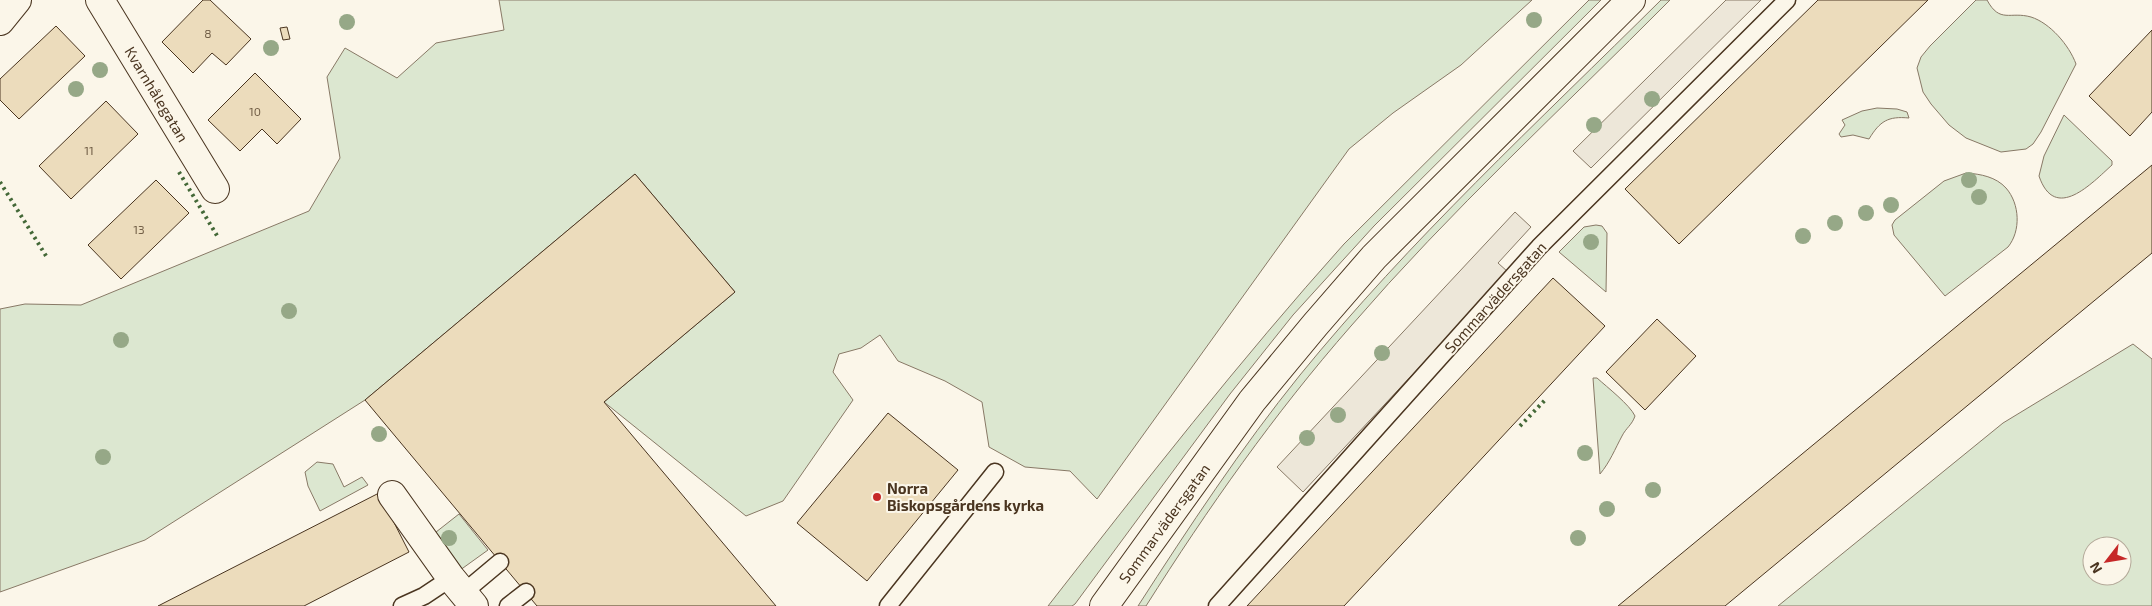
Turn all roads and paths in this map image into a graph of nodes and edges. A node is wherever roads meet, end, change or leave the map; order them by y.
1 (17, 0) edge
2 (100, 0) edge
3 (1631, 0) edge
4 (1787, 0) edge
5 (0, 21) edge
6 (215, 189) dead end
7 (995, 472) dead end
8 (392, 495) dead end
9 (500, 562) dead end
10 (462, 592) edge
11 (526, 592) dead end
12 (402, 606) edge
13 (508, 606) edge
14 (888, 606) edge
15 (1104, 606) edge
16 (1216, 606) edge

1 - 5 street
2 - 6 street, Kvarnhålegatan
3 - 15 street, Sommarvädersgatan
4 - 16 lane, Sommarvädersgatan
7 - 14 lane
8 - 10 street
9 - 10 lane
10 - 12 lane
11 - 13 lane

